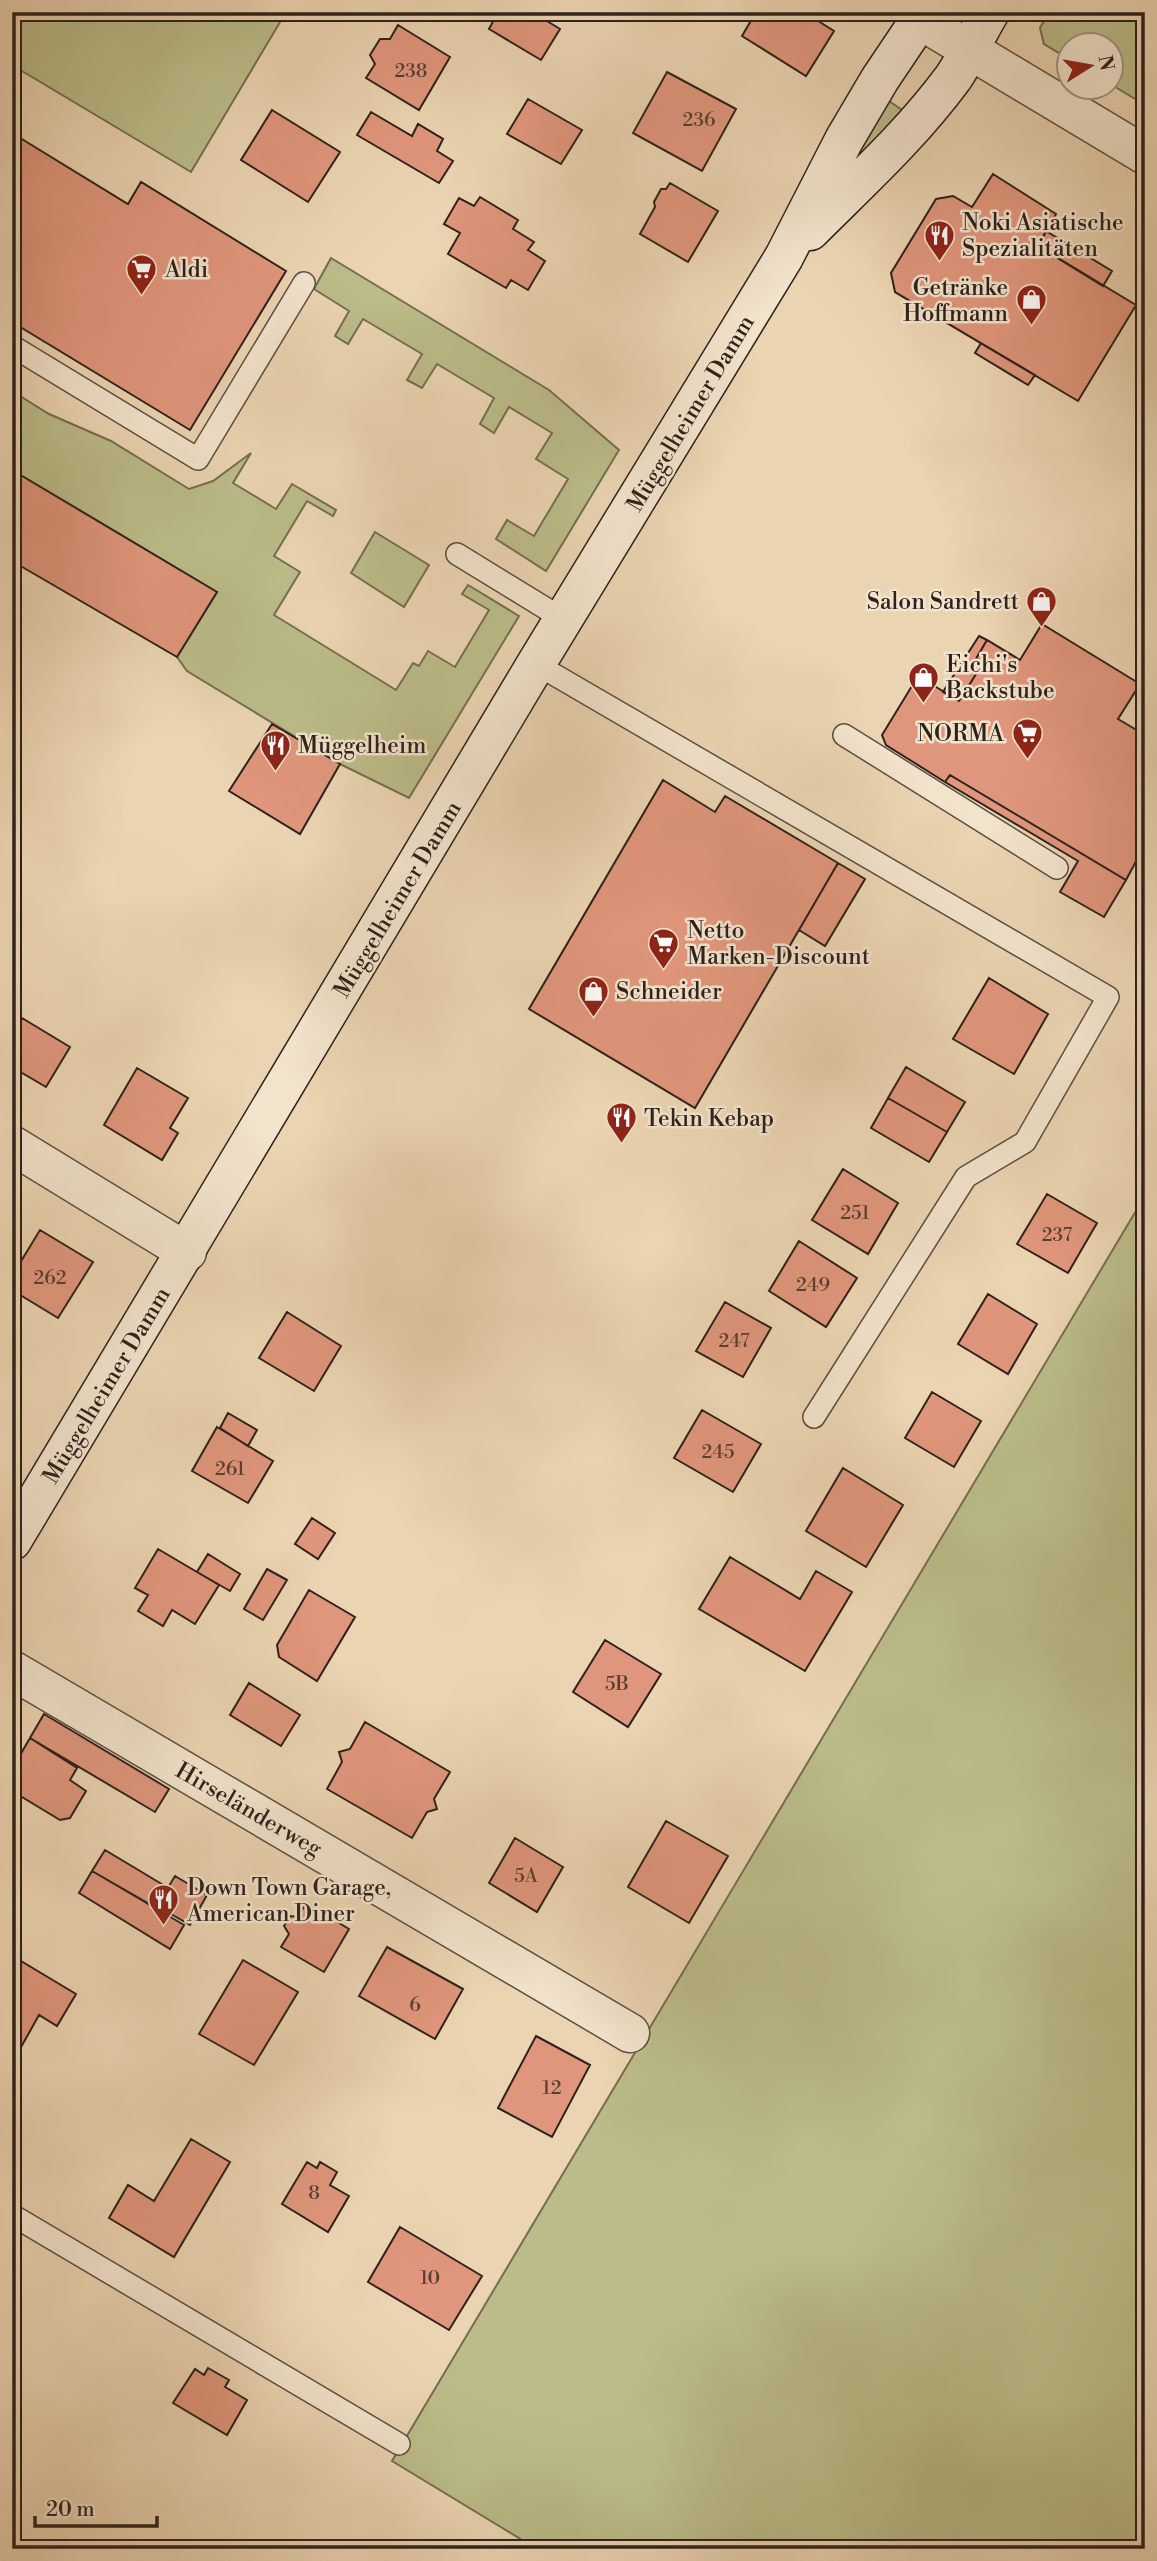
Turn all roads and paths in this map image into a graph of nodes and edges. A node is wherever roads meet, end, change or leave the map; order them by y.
1 (990, 12) edge
2 (923, 16) edge
3 (968, 51) junction
4 (1145, 155) edge
5 (784, 257) junction
6 (304, 283) dead end
7 (12, 346) edge
8 (457, 554) dead end
9 (563, 619) junction
10 (536, 664) junction
11 (844, 735) dead end
12 (1057, 869) dead end
13 (12, 1145) edge
14 (187, 1252) junction
15 (814, 1417) dead end
16 (12, 1541) edge
17 (12, 1670) edge
18 (630, 2034) dead end
19 (12, 2215) edge
20 (399, 2444) dead end

1 - 3 main road, Müggelheimer Damm
2 - 3 main road
2 - 5 main road, Müggelheimer Damm
3 - 4 main road
3 - 5 main road, Müggelheimer Damm
5 - 9 main road, Müggelheimer Damm
6 - 7 lane
8 - 9 lane
9 - 10 main road, Müggelheimer Damm
10 - 14 main road, Müggelheimer Damm
10 - 15 lane
11 - 12 lane
13 - 14 main road
14 - 16 main road, Müggelheimer Damm
17 - 18 main road, Hirseländerweg
19 - 20 lane

